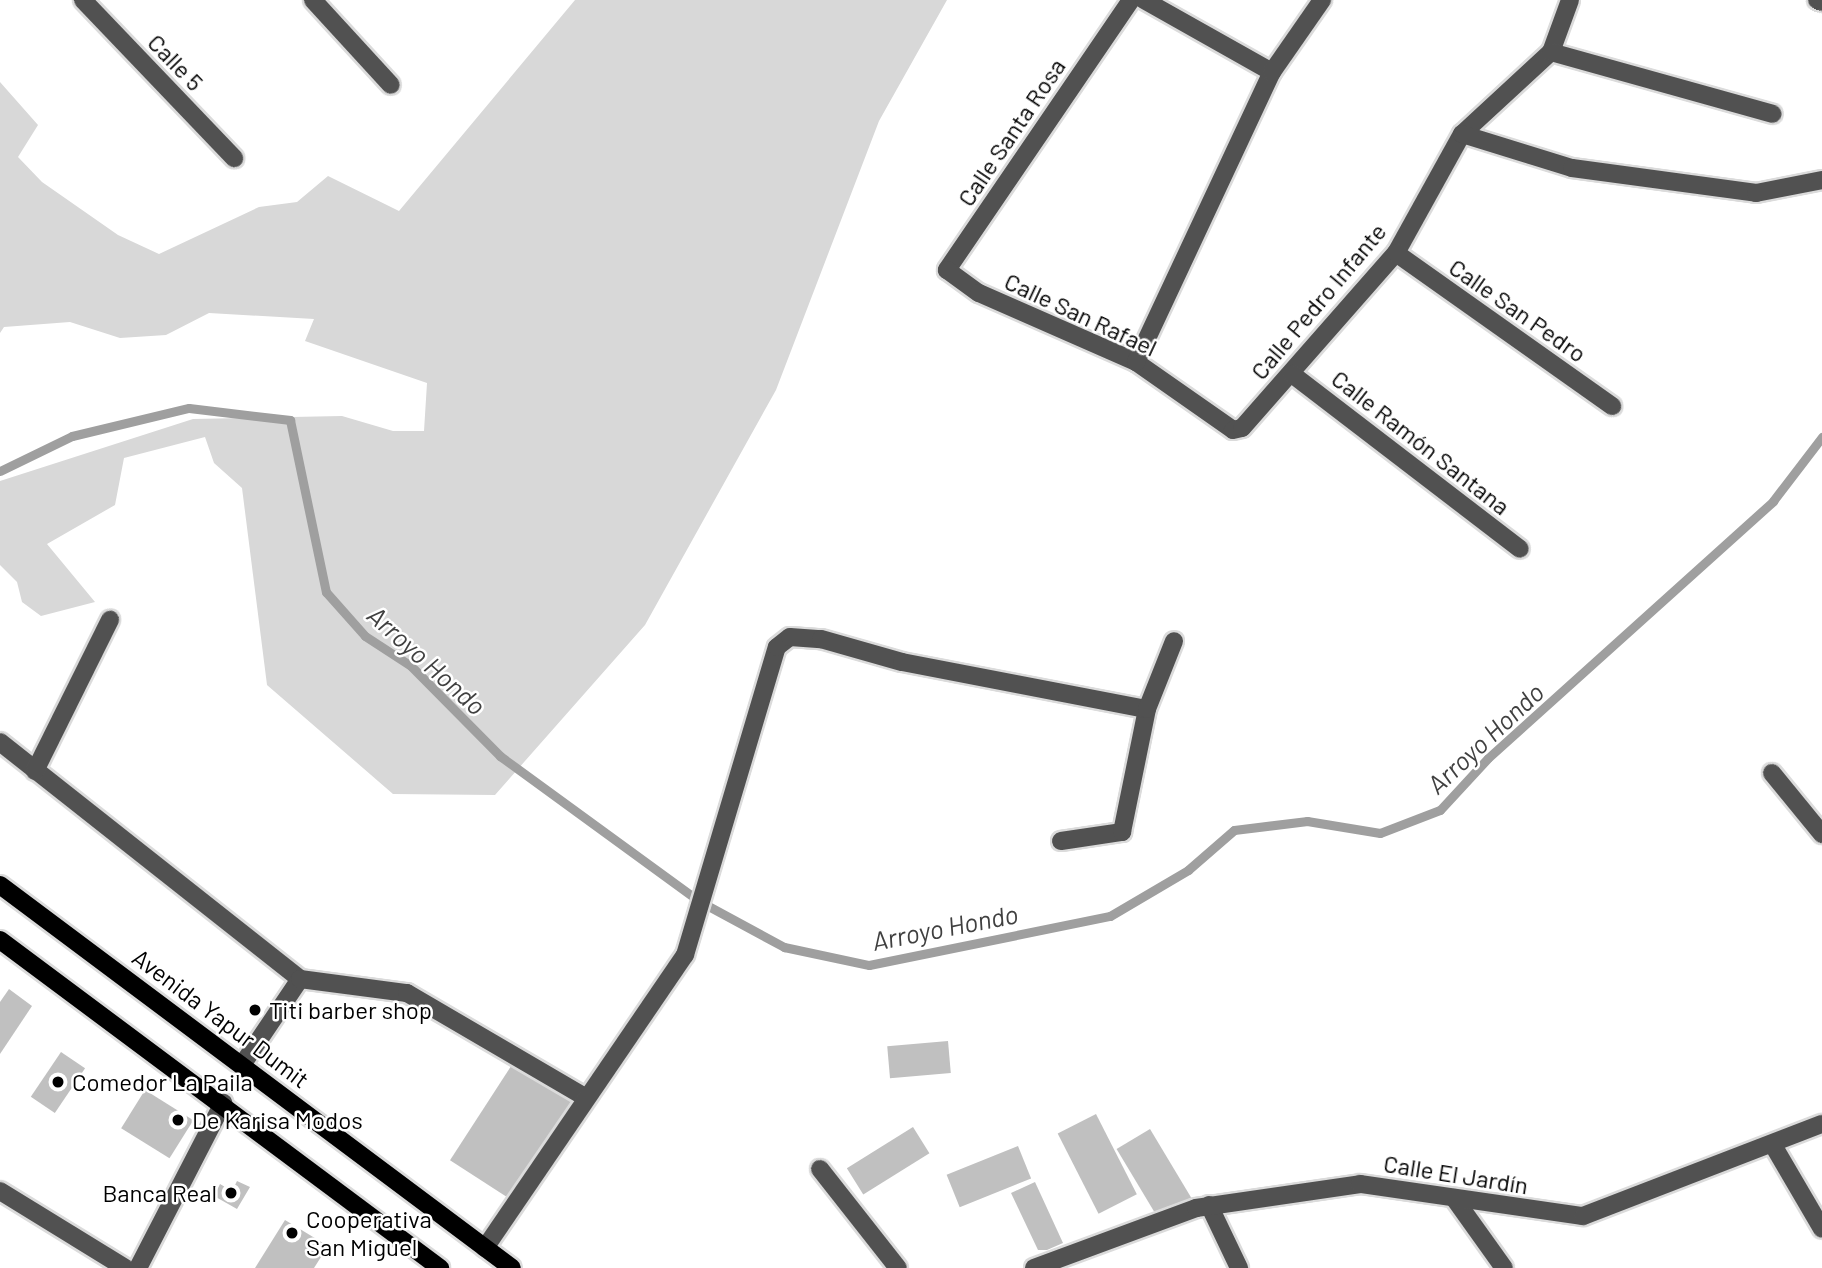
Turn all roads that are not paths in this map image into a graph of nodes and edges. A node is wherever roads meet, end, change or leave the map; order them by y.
1 (83, 0) edge
2 (313, 0) edge
3 (1131, 0) edge
4 (1144, 0) edge
5 (1322, 0) edge
6 (1570, 0) edge
7 (1551, 52) junction
8 (1272, 72) junction
9 (391, 85) dead end
10 (1773, 114) dead end
11 (1462, 134) junction
12 (234, 158) dead end
13 (1822, 180) edge
14 (1396, 253) junction
15 (969, 285) joint
16 (1136, 362) junction
17 (1292, 374) junction
18 (1612, 406) dead end
19 (1242, 428) joint
20 (1520, 549) dead end
21 (110, 620) dead end
22 (1174, 641) dead end
23 (1147, 709) junction
24 (0, 742) edge
25 (35, 771) junction
26 (1772, 773) dead end
27 (1822, 834) edge
28 (1061, 841) dead end
29 (0, 885) edge
30 (0, 940) edge
31 (300, 979) junction
32 (242, 1065) junction
33 (585, 1097) junction
34 (223, 1103) junction
35 (1822, 1124) edge
36 (1773, 1145) junction
37 (820, 1169) dead end
38 (0, 1191) edge
39 (1454, 1198) junction
40 (1209, 1205) junction
41 (1822, 1228) edge
42 (485, 1248) junction
43 (125, 1268) edge
44 (138, 1268) edge
45 (440, 1268) edge
46 (512, 1268) edge
47 (898, 1268) edge
48 (1034, 1268) edge
49 (1239, 1268) edge
50 (1504, 1268) edge

1 - 12 street, Calle 5
2 - 9 street
3 - 15 street, Calle Santa Rosa
4 - 8 street
5 - 8 street
6 - 7 street, Calle Pedro Infante
7 - 10 street
7 - 11 street, Calle Pedro Infante
8 - 16 street
11 - 13 street
11 - 14 street, Calle Pedro Infante
14 - 17 street, Calle Pedro Infante
14 - 18 street, Calle San Pedro
15 - 16 street, Calle San Rafael
16 - 19 street, Calle San Rafael
17 - 19 street, Calle Pedro Infante
17 - 20 street, Calle Ramón Santana
21 - 25 street
22 - 23 street
23 - 28 street
23 - 33 street
24 - 25 street
25 - 31 street
26 - 27 street
29 - 32 main road, Avenida Yapur Dumit
30 - 34 main road
31 - 32 street
31 - 33 street
32 - 42 main road, Avenida Yapur Dumit
33 - 42 street
34 - 44 street
34 - 45 main road
35 - 36 street, Calle El Jardín
36 - 39 street, Calle El Jardín
36 - 41 street
37 - 47 street
38 - 43 street
39 - 40 street, Calle El Jardín
39 - 50 street
40 - 48 street, Calle El Jardín
40 - 49 street
42 - 46 main road, Avenida Yapur Dumit

